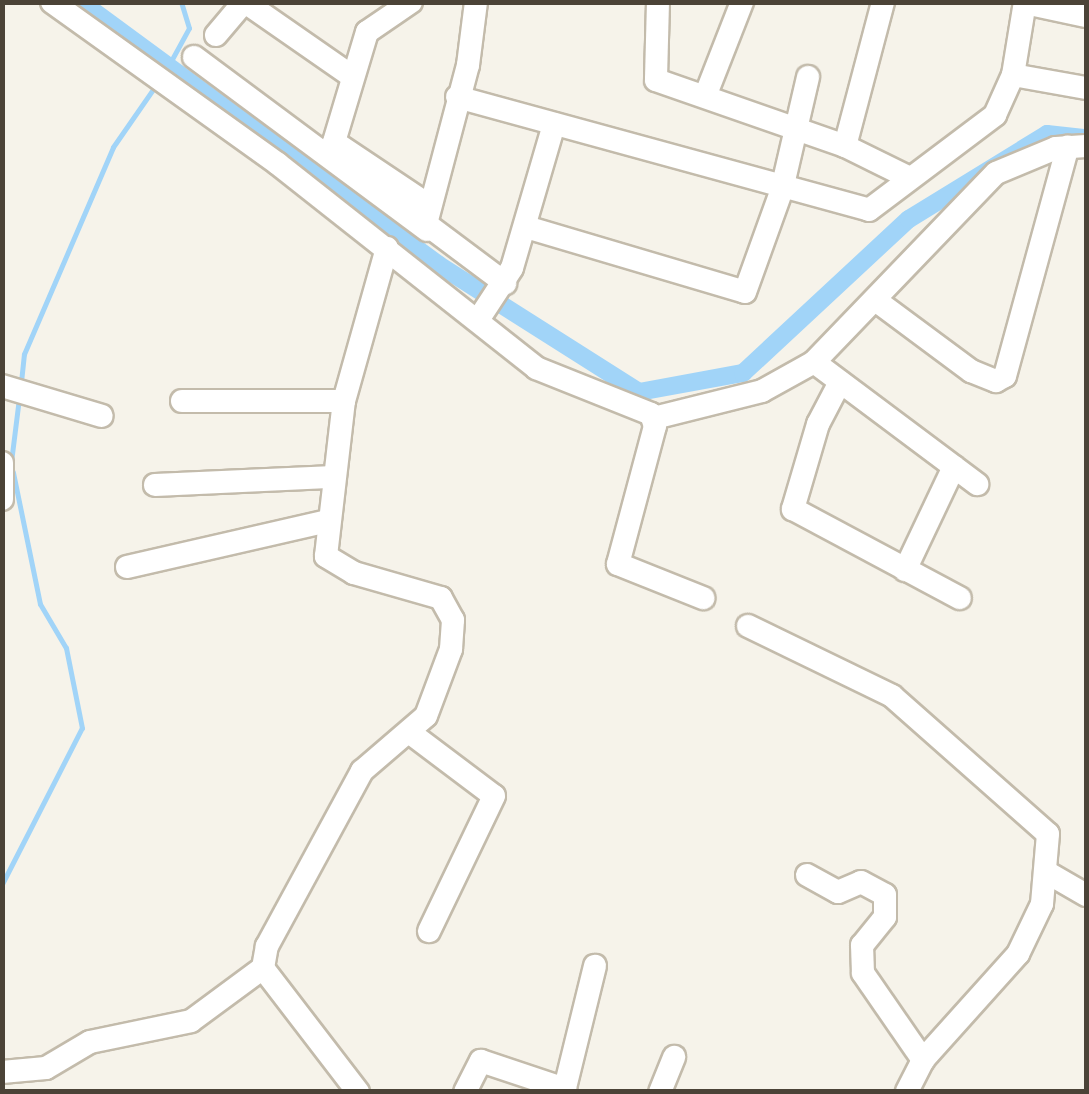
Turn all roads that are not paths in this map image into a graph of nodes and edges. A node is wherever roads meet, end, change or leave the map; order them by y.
1 (52, 2) edge
2 (245, 2) edge
3 (411, 2) edge
4 (476, 2) edge
5 (658, 2) edge
6 (742, 2) edge
7 (883, 2) edge
8 (1025, 3) edge
9 (1086, 16) edge
10 (216, 35) dead end
11 (194, 56) dead end
12 (1012, 75) junction
13 (353, 77) junction
14 (808, 78) dead end
15 (1086, 88) edge
16 (706, 94) junction
17 (456, 97) junction
18 (554, 124) junction
19 (796, 130) junction
20 (845, 146) junction
21 (1077, 146) edge
22 (910, 178) junction
23 (782, 189) junction
24 (429, 218) junction
25 (526, 228) junction
26 (387, 248) junction
27 (502, 287) junction
28 (878, 302) junction
29 (482, 316) junction
30 (814, 362) junction
31 (840, 382) junction
32 (12, 389) edge
33 (182, 400) dead end
34 (344, 400) junction
35 (102, 416) dead end
36 (654, 418) junction
37 (2, 463) edge
38 (954, 467) junction
39 (334, 477) junction
40 (977, 484) dead end
41 (155, 485) dead end
42 (2, 498) edge
43 (328, 521) junction
44 (126, 567) dead end
45 (905, 570) junction
46 (703, 598) dead end
47 (960, 598) dead end
48 (748, 626) dead end
49 (409, 732) junction
50 (1048, 873) junction
51 (808, 876) dead end
52 (1086, 895) edge
53 (429, 930) dead end
54 (596, 966) dead end
55 (262, 968) junction
56 (674, 1057) dead end
57 (923, 1060) junction
58 (2, 1072) edge
59 (354, 1086) edge
60 (565, 1090) edge
61 (382, 1092) edge
62 (465, 1092) edge
63 (660, 1092) edge
64 (907, 1092) edge

1 - 26 street
2 - 10 street
2 - 13 street
3 - 13 street
4 - 17 street
5 - 16 street
6 - 16 street
7 - 20 street
8 - 9 street
8 - 12 street
11 - 24 street
12 - 15 street
12 - 22 street
13 - 24 street
14 - 19 street
16 - 19 street
17 - 18 street
17 - 24 street
18 - 23 street
18 - 25 street
19 - 20 street
19 - 23 street
20 - 22 street
21 - 28 street
21 - 28 street
22 - 23 street
23 - 25 street
24 - 27 street
25 - 27 street
26 - 29 street
26 - 34 street
27 - 29 street
28 - 30 street
29 - 36 street
30 - 31 street
30 - 36 street
31 - 38 street
31 - 45 street
32 - 35 street
33 - 34 street
34 - 39 street
36 - 46 street
37 - 42 street
38 - 40 street
38 - 45 street
39 - 41 street
39 - 43 street
43 - 44 street
43 - 49 street
45 - 47 street
48 - 50 street
49 - 53 street
49 - 55 street
50 - 52 street
50 - 57 street
51 - 57 street
54 - 60 street
55 - 58 street
55 - 59 street
56 - 63 street
57 - 64 street
59 - 61 street
60 - 62 street

